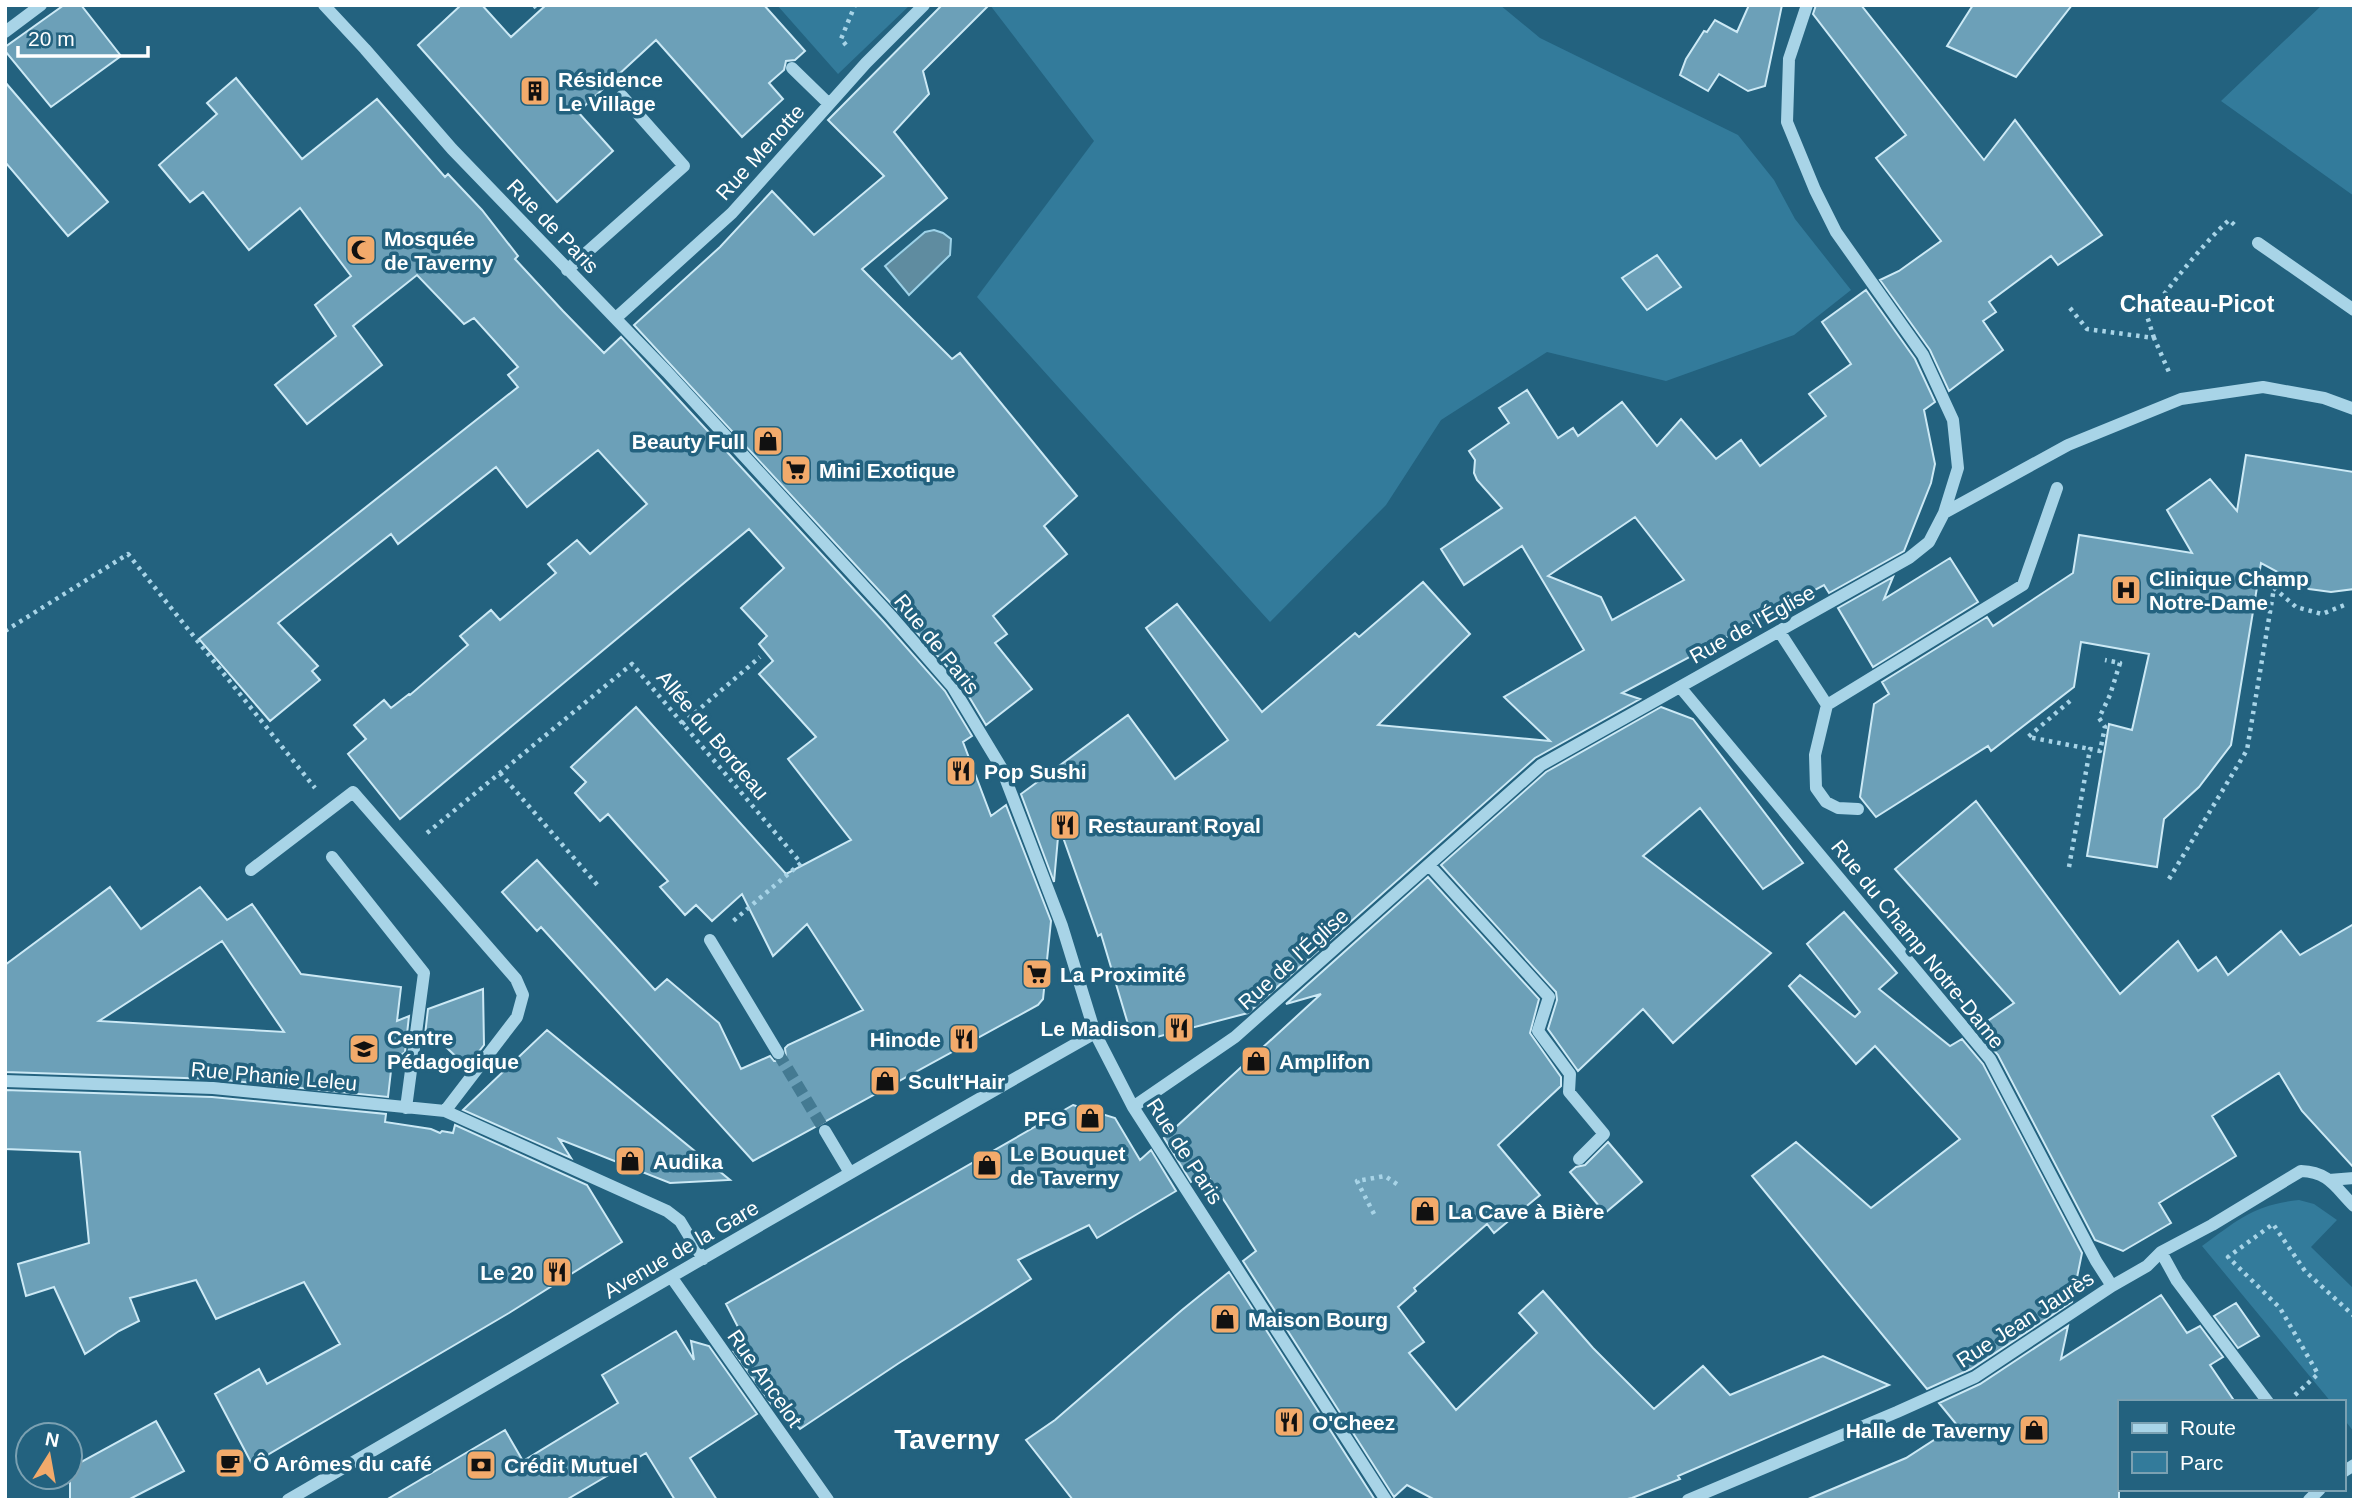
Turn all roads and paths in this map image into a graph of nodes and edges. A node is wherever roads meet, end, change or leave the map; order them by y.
1 (41, 5) edge
2 (324, 5) edge
3 (534, 5) edge
4 (924, 5) edge
5 (1807, 5) edge
6 (539, 11) dead end
7 (5, 32) edge
8 (792, 68) dead end
9 (622, 96) dead end
10 (829, 104) junction
11 (2258, 243) joint
12 (567, 270) junction
13 (2070, 308) dead end
14 (2354, 310) edge
15 (617, 317) junction
16 (2154, 338) junction
17 (2181, 399) junction
18 (2354, 409) edge
19 (2057, 488) dead end
20 (1944, 513) junction
21 (2347, 604) dead end
22 (5, 631) edge
23 (1780, 631) junction
24 (760, 657) dead end
25 (2105, 660) dead end
26 (1680, 687) junction
27 (2070, 701) dead end
28 (1827, 705) junction
29 (682, 724) junction
30 (2090, 749) junction
31 (500, 773) junction
32 (331, 809) junction
33 (1858, 809) dead end
34 (405, 851) junction
35 (332, 857) dead end
36 (1429, 864) junction
37 (2069, 867) dead end
38 (251, 870) dead end
39 (2169, 880) dead end
40 (600, 888) dead end
41 (710, 940) joint
42 (1095, 1033) junction
43 (778, 1053) tunnel mouth
44 (5, 1081) edge
45 (1133, 1107) junction
46 (406, 1108) junction
47 (445, 1111) junction
48 (825, 1131) tunnel mouth
49 (1579, 1159) dead end
50 (850, 1173) junction
51 (2354, 1178) edge
52 (2329, 1180) junction
53 (1401, 1188) dead end
54 (2354, 1206) edge
55 (1374, 1214) dead end
56 (2161, 1252) junction
57 (703, 1259) junction
58 (672, 1278) junction
59 (2112, 1286) junction
60 (2354, 1316) edge
61 (2266, 1400) edge
62 (2288, 1400) edge
63 (288, 1500) edge
64 (828, 1500) edge
65 (1387, 1500) edge
66 (1688, 1500) edge

1 - 7 street
2 - 12 street, Rue de Paris
3 - 6 path
4 - 10 street, Rue Menotte
5 - 20 street, Rue de l'Église
8 - 10 street
9 - 12 street
10 - 15 street, Rue Menotte
11 - 14 street
11 - 16 path
12 - 15 street, Rue de Paris
13 - 16 path
15 - 42 street, Rue de Paris
16 - 17 path
17 - 18 street
17 - 20 street
19 - 28 street
20 - 23 street, Rue de l'Église
21 - 39 path
22 - 32 path
23 - 26 street, Rue de l'Église
23 - 28 street
24 - 29 path
25 - 30 path
26 - 36 street, Rue de l'Église
26 - 59 street, Rue du Champ Notre-Dame
27 - 30 path
28 - 33 street
29 - 31 path, Allée du Bordeau
29 - 41 path, Allée du Bordeau
30 - 37 path
31 - 34 path, Allée du Bordeau
31 - 40 path
32 - 34 street
32 - 38 street
34 - 47 street
35 - 46 street
36 - 45 street, Rue de l'Église
36 - 49 street
41 - 43 street
42 - 45 street, Rue de Paris
42 - 50 street, Avenue de la Gare
44 - 46 street, Rue Phanie Leleu
45 - 65 street, Rue de Paris
46 - 47 street, Rue Phanie Leleu
47 - 57 street, Rue Phanie Leleu
48 - 50 street
50 - 57 street, Avenue de la Gare
51 - 52 street, Rue Jean Jaurès
52 - 54 street
52 - 56 street, Rue Jean Jaurès
53 - 55 path
56 - 59 street, Rue Jean Jaurès
56 - 61 street
57 - 58 street, Avenue de la Gare
58 - 63 street, Avenue de la Gare
58 - 64 street, Rue Ancelot
59 - 66 street, Rue Jean Jaurès
60 - 62 path

